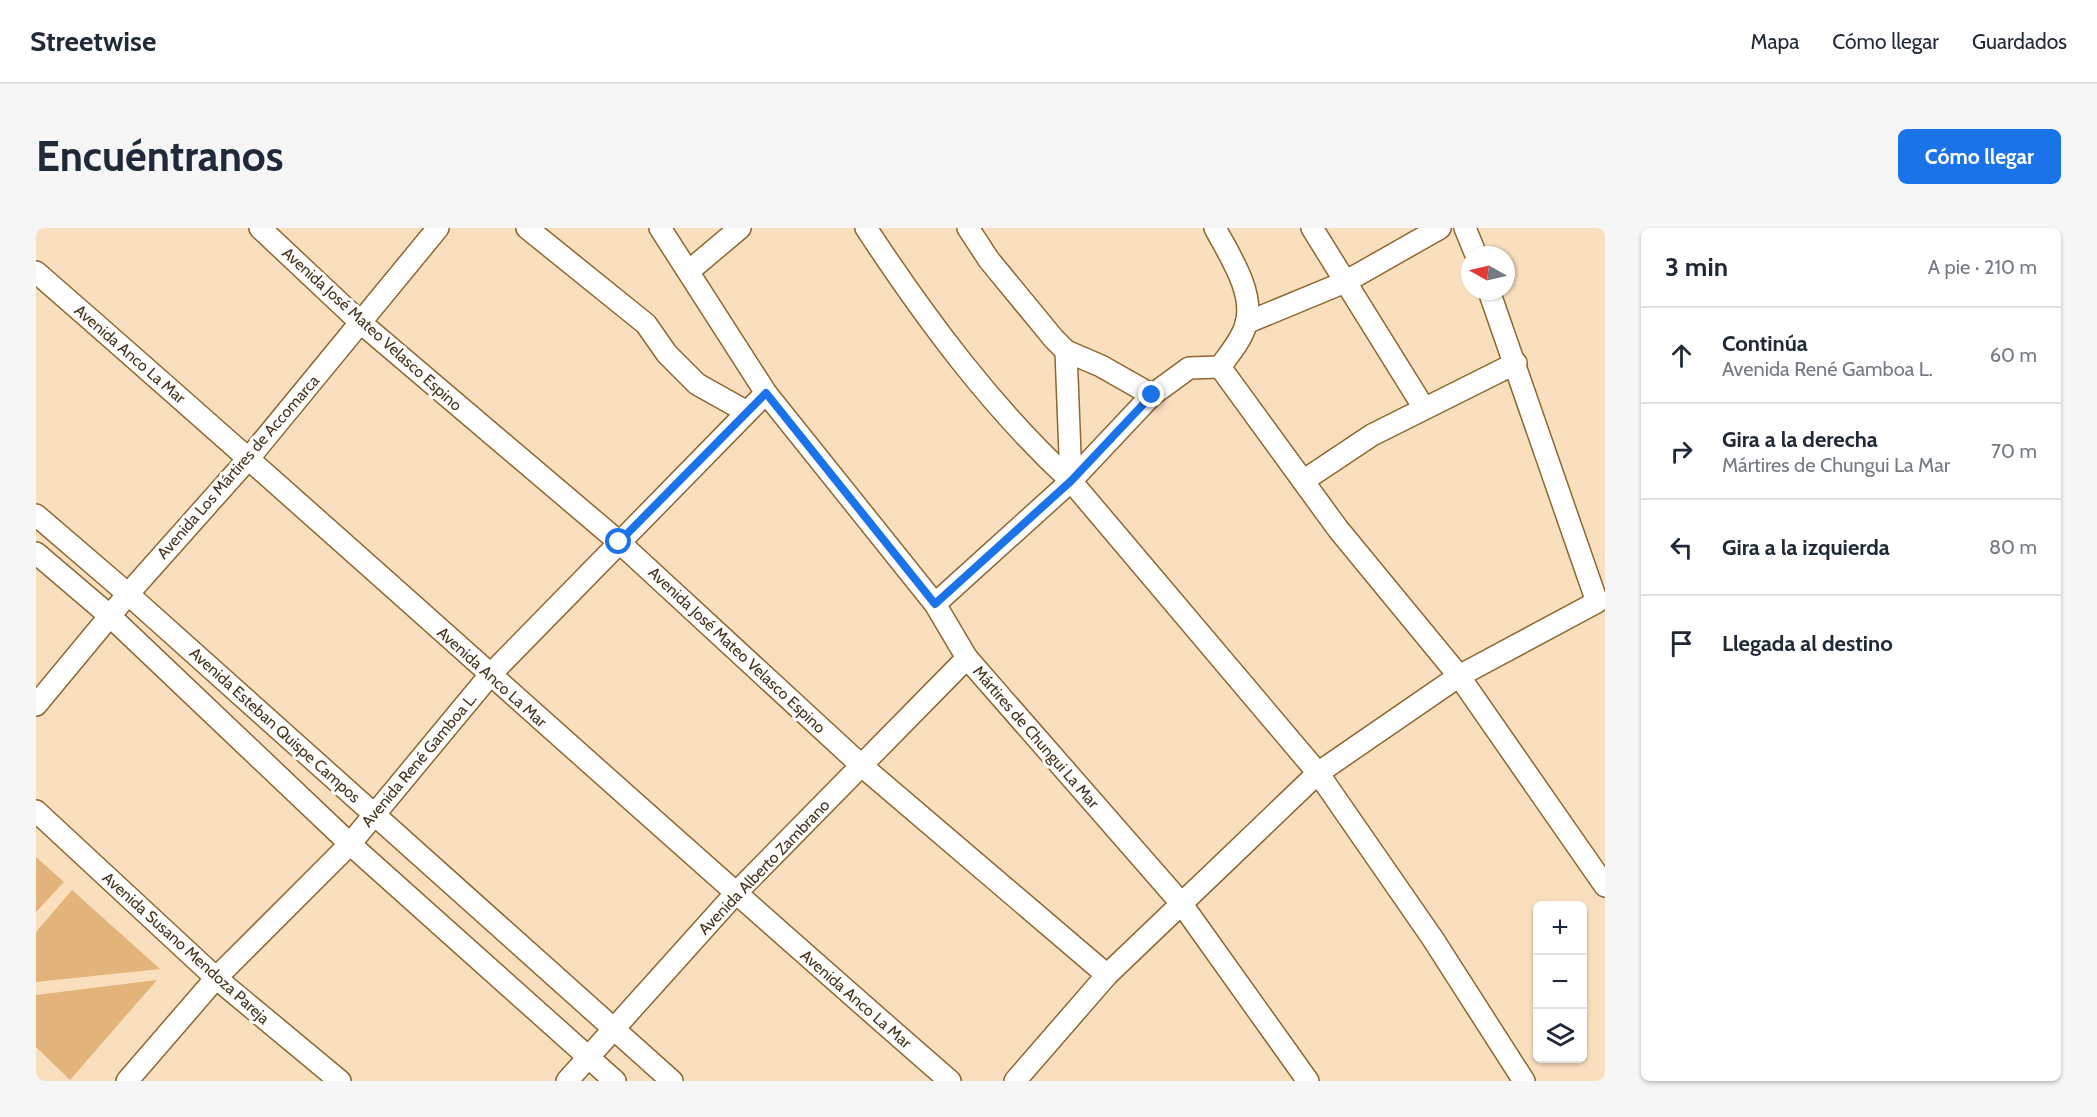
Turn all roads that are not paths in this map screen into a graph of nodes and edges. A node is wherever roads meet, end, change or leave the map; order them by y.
1 (260, 228) edge
2 (438, 228) edge
3 (527, 228) edge
4 (660, 228) edge
5 (740, 228) edge
6 (866, 228) edge
7 (969, 228) edge
8 (1215, 228) edge
9 (1312, 228) edge
10 (1440, 228) edge
11 (1466, 228) edge
12 (1473, 246) edge
13 (688, 271) junction
14 (36, 272) edge
15 (1345, 282) junction
16 (1492, 300) edge
17 (360, 322) junction
18 (1246, 323) junction
19 (1066, 351) junction
20 (1516, 363) junction
21 (1220, 368) junction
22 (766, 393) junction
23 (1152, 395) junction
24 (1424, 408) junction
25 (747, 412) junction
26 (249, 458) junction
27 (1071, 481) junction
28 (1303, 481) junction
29 (36, 515) edge
30 (619, 542) junction
31 (36, 553) edge
32 (128, 594) junction
33 (935, 604) junction
34 (110, 616) junction
35 (967, 658) junction
36 (490, 675) junction
37 (1459, 676) junction
38 (36, 705) edge
39 (862, 766) junction
40 (1318, 773) junction
41 (36, 811) edge
42 (374, 814) junction
43 (350, 844) junction
44 (1605, 886) edge
45 (735, 894) junction
46 (1181, 903) junction
47 (1107, 975) junction
48 (216, 978) junction
49 (614, 1030) junction
50 (589, 1058) junction
51 (127, 1081) edge
52 (340, 1081) edge
53 (567, 1081) edge
54 (615, 1081) edge
55 (672, 1081) edge
56 (950, 1081) edge
57 (1015, 1081) edge
58 (1308, 1081) edge
59 (1524, 1081) edge

1 - 17 street, Avenida José Mateo Velasco Espino
2 - 17 street, Avenida Los Mártires de Accomarca
3 - 25 street
4 - 13 street, Mártires de Chungui La Mar
5 - 13 street
6 - 27 street
7 - 19 street
8 - 18 street
9 - 15 street
10 - 15 street
11 - 12 street
13 - 22 street, Mártires de Chungui La Mar
14 - 26 street, Avenida Anco La Mar
15 - 18 street
15 - 24 street
16 - 20 street
17 - 26 street, Avenida Los Mártires de Accomarca
17 - 30 street, Avenida José Mateo Velasco Espino
18 - 21 street
19 - 23 street
19 - 27 street
20 - 24 street
20 - 37 street
21 - 23 street
21 - 28 street
22 - 25 street, Avenida René Gamboa L.
22 - 33 street, Mártires de Chungui La Mar
23 - 27 street
24 - 28 street
25 - 30 street, Avenida René Gamboa L.
26 - 32 street, Avenida Los Mártires de Accomarca
26 - 36 street, Avenida Anco La Mar
27 - 33 street
27 - 40 street
28 - 37 street
29 - 32 street, Avenida Esteban Quispe Campos
30 - 36 street, Avenida René Gamboa L.
30 - 39 street, Avenida José Mateo Velasco Espino
31 - 34 street
32 - 34 street, Avenida Los Mártires de Accomarca
32 - 42 street, Avenida Esteban Quispe Campos
33 - 35 street, Mártires de Chungui La Mar
34 - 38 street, Avenida Los Mártires de Accomarca
34 - 43 street
35 - 39 street, Avenida Alberto Zambrano
35 - 46 street, Mártires de Chungui La Mar
36 - 42 street, Avenida René Gamboa L.
36 - 45 street, Avenida Anco La Mar
37 - 40 street
37 - 44 street
39 - 45 street, Avenida Alberto Zambrano
39 - 47 street, Avenida José Mateo Velasco Espino
40 - 46 street
40 - 59 street
41 - 48 street, Avenida Susano Mendoza Pareja
42 - 43 street, Avenida René Gamboa L.
42 - 49 street, Avenida Esteban Quispe Campos
43 - 48 street, Avenida René Gamboa L.
43 - 50 street
45 - 49 street, Avenida Alberto Zambrano
45 - 56 street, Avenida Anco La Mar
46 - 47 street
46 - 58 street, Mártires de Chungui La Mar
47 - 57 street
48 - 51 street, Avenida René Gamboa L.
48 - 52 street, Avenida Susano Mendoza Pareja
49 - 50 street, Avenida Alberto Zambrano
49 - 55 street, Avenida Esteban Quispe Campos
50 - 53 street, Avenida Alberto Zambrano
50 - 54 street

